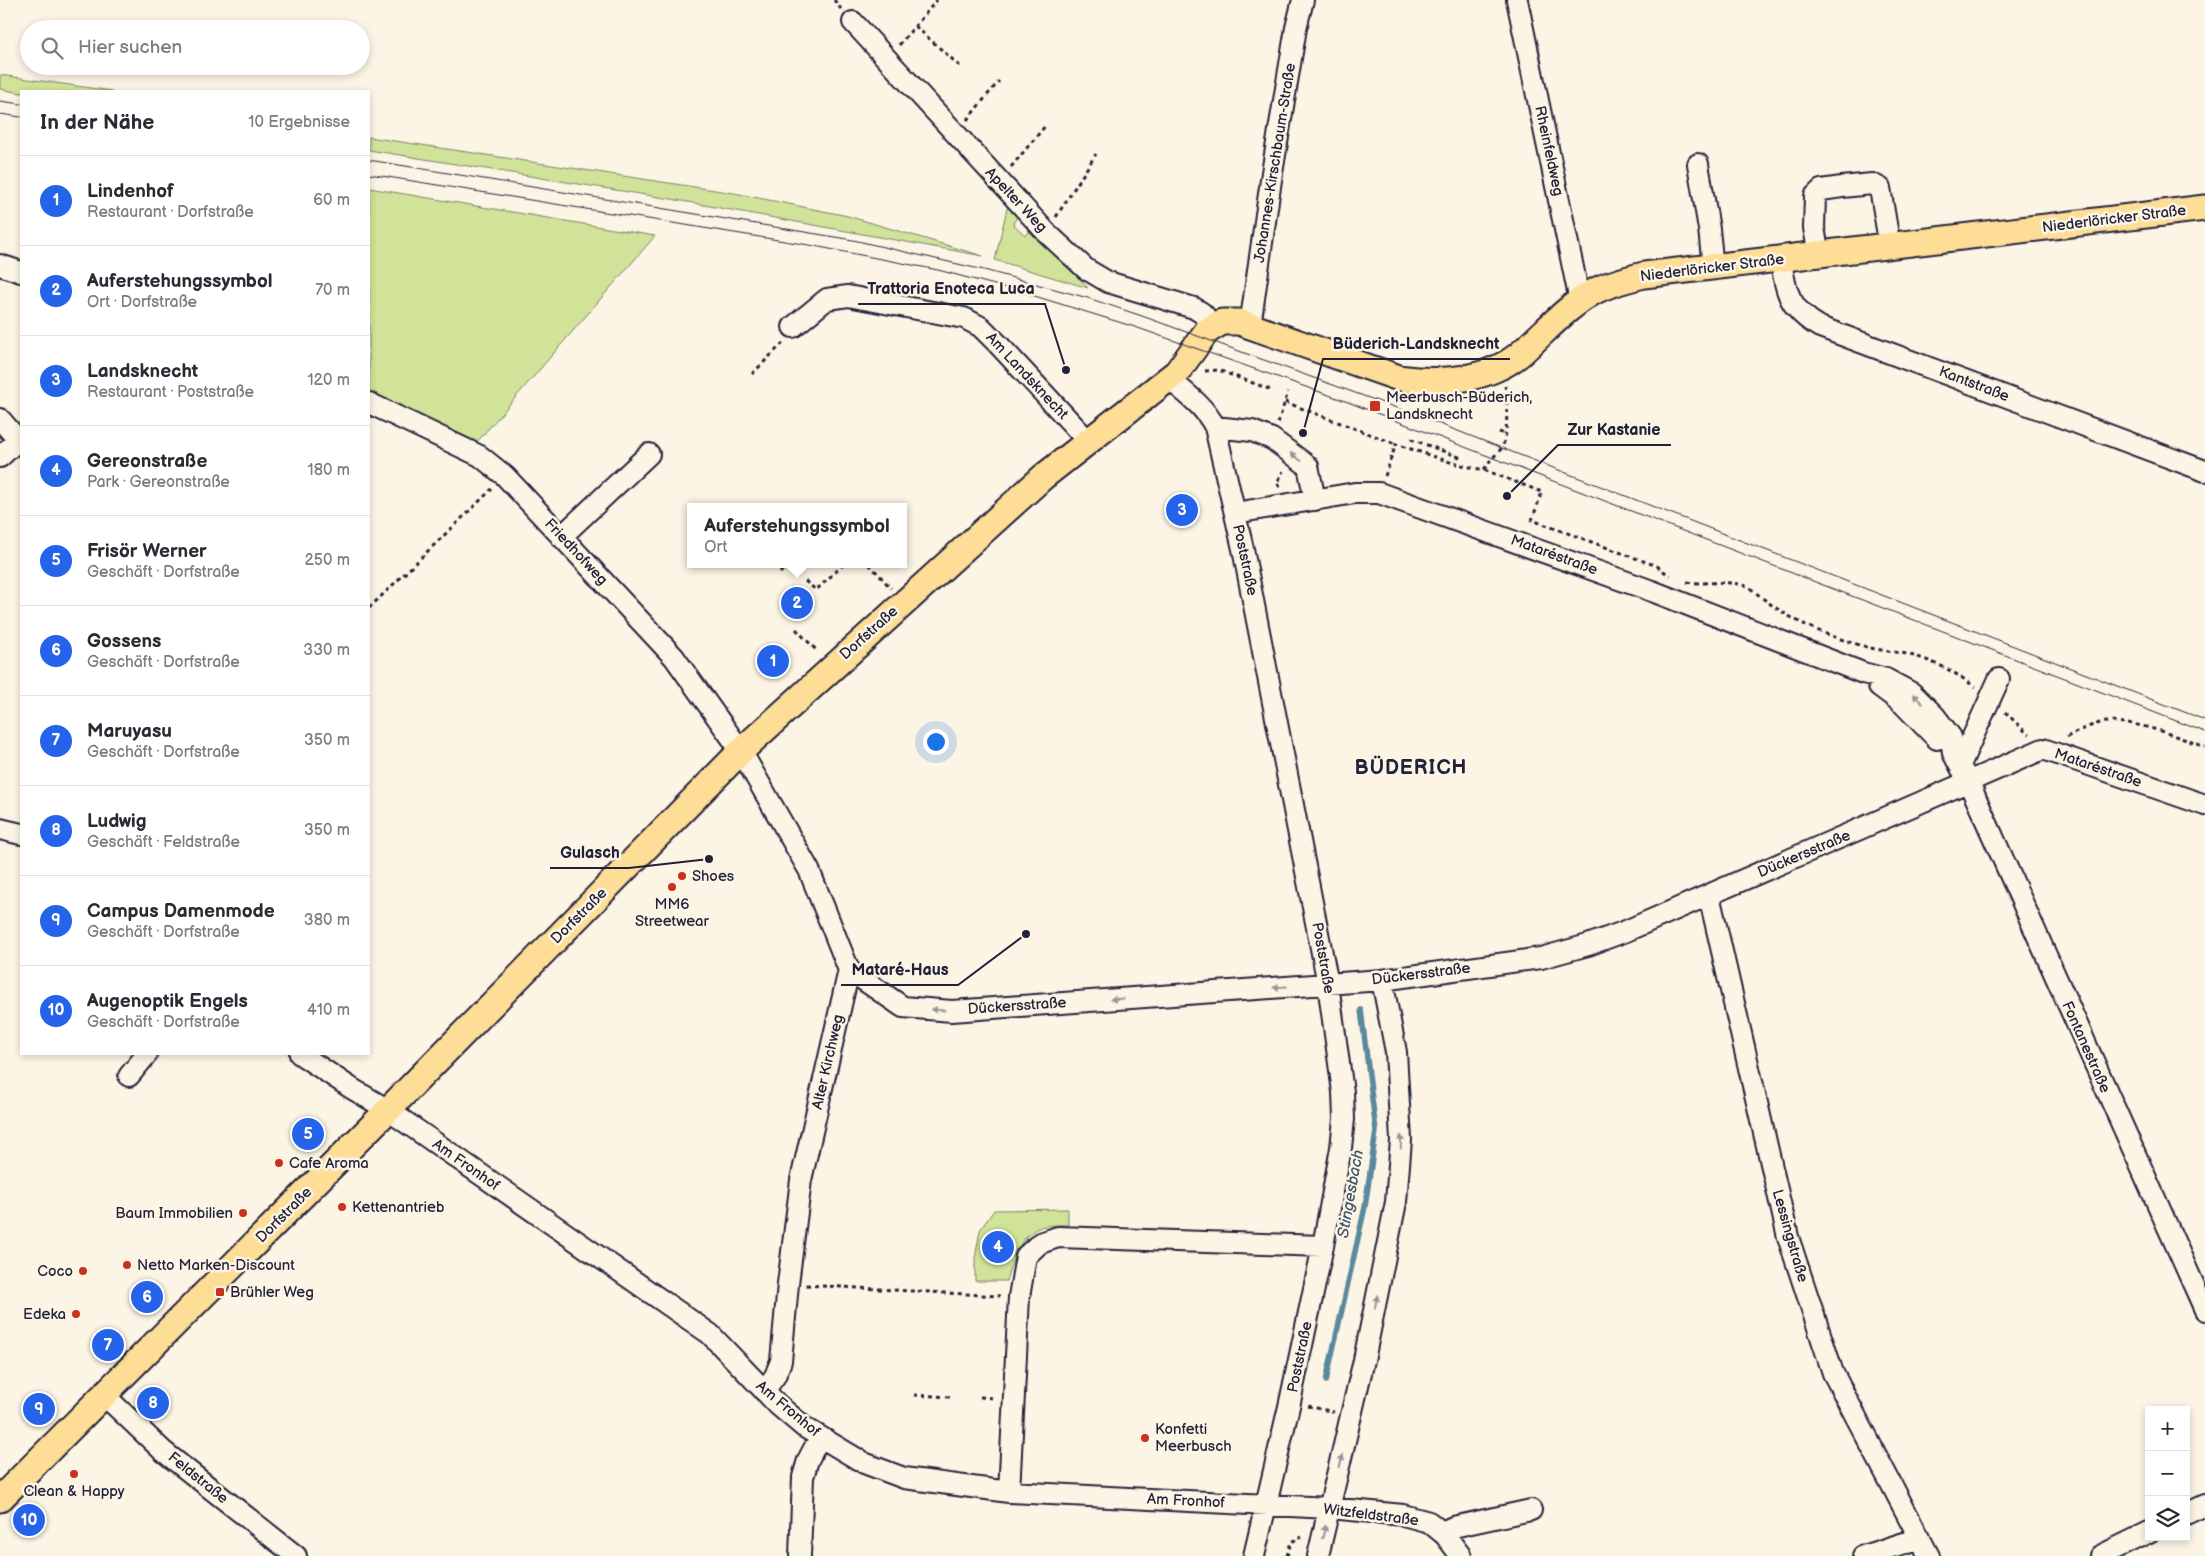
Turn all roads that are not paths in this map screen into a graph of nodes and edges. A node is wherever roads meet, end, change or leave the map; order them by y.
1 (1303, 0) edge
2 (1517, 0) edge
3 (854, 22) dead end
4 (1698, 164) dead end
5 (2205, 208) edge
6 (1890, 247) junction
7 (1819, 255) junction
8 (1781, 260) junction
9 (0, 265) edge
10 (1713, 268) junction
11 (20, 272) edge
12 (1580, 301) junction
13 (794, 326) road end
14 (1250, 326) junction
15 (1208, 332) junction
16 (1173, 375) junction
17 (370, 403) edge
18 (0, 419) edge
19 (1215, 427) junction
20 (19, 440) edge
21 (1088, 441) junction
22 (649, 454) dead end
23 (0, 457) edge
24 (2205, 471) edge
25 (1315, 500) junction
26 (1235, 513) junction
27 (561, 537) junction
28 (2000, 679) dead end
29 (741, 751) junction
30 (1961, 767) junction
31 (2205, 805) edge
32 (0, 830) edge
33 (20, 834) edge
34 (1708, 895) junction
35 (849, 970) junction
36 (1382, 980) junction
37 (1328, 984) junction
38 (146, 1055) edge
39 (301, 1055) edge
40 (129, 1076) dead end
41 (388, 1110) junction
42 (1324, 1246) junction
43 (2205, 1310) edge
44 (764, 1392) junction
45 (104, 1396) junction
46 (820, 1437) junction
47 (1008, 1492) junction
48 (0, 1498) edge
49 (2205, 1505) edge
50 (1267, 1506) junction
51 (1330, 1508) junction
52 (1531, 1510) dead end
53 (2190, 1512) edge
54 (1442, 1532) junction
55 (2145, 1534) edge
56 (1920, 1538) junction
57 (2104, 1555) edge
58 (296, 1556) edge
59 (800, 1556) edge
60 (1254, 1556) edge
61 (1318, 1556) edge
62 (1461, 1556) edge
63 (1863, 1556) edge
64 (1929, 1556) edge

1 - 14 street, Johannes-Kirschbaum-Straße
2 - 12 street, Rheinfeldweg
3 - 15 street, Apelter Weg
4 - 10 street
5 - 6 main road, Niederlöricker Straße
6 - 7 main road, Niederlöricker Straße
6 - 7 street
7 - 8 main road, Niederlöricker Straße
8 - 10 main road, Niederlöricker Straße
8 - 24 street, Kantstraße
9 - 11 street
10 - 12 main road, Niederlöricker Straße
12 - 14 main road, Niederlöricker Straße
13 - 21 street, Am Landsknecht
14 - 15 main road, Niederlöricker Straße
15 - 16 main road, Dorfstraße
16 - 19 street, Poststraße
16 - 21 main road, Dorfstraße
17 - 27 street, Friedhofweg
18 - 20 street
25 -> 19 street
19 - 26 street, Poststraße
20 - 23 street
21 - 29 main road, Dorfstraße
22 - 27 street
25 - 26 street, Mataréstraße
25 - 30 street, Mataréstraße
26 - 37 street, Poststraße
27 - 29 street, Friedhofweg
28 - 30 street
29 - 35 street
29 - 41 main road, Dorfstraße
30 - 31 street, Mataréstraße
30 - 34 street, Dückersstraße
30 - 43 street, Fontanestraße
32 - 33 street
34 - 36 street, Dückersstraße
34 - 56 street, Lessingstraße
37 -> 35 street, Dückersstraße
35 - 44 street, Alter Kirchweg
36 - 37 street, Dückersstraße
51 -> 36 street
37 - 42 street, Poststraße
38 - 40 street
39 - 41 street
41 - 44 street, Am Fronhof
41 - 45 main road, Dorfstraße
42 - 47 street
42 - 50 street, Poststraße
44 - 46 street, Am Fronhof
45 - 48 main road, Dorfstraße
45 - 58 street, Feldstraße
46 - 47 street, Am Fronhof
46 - 59 street
47 - 50 street, Am Fronhof
49 - 53 street
50 - 51 street, Witzfeldstraße
50 - 60 street, Poststraße
51 - 54 street, Witzfeldstraße
61 -> 51 street
52 - 54 street
54 - 62 street, Witzfeldstraße
55 - 57 street
56 - 63 street
56 - 64 street, Lessingstraße

